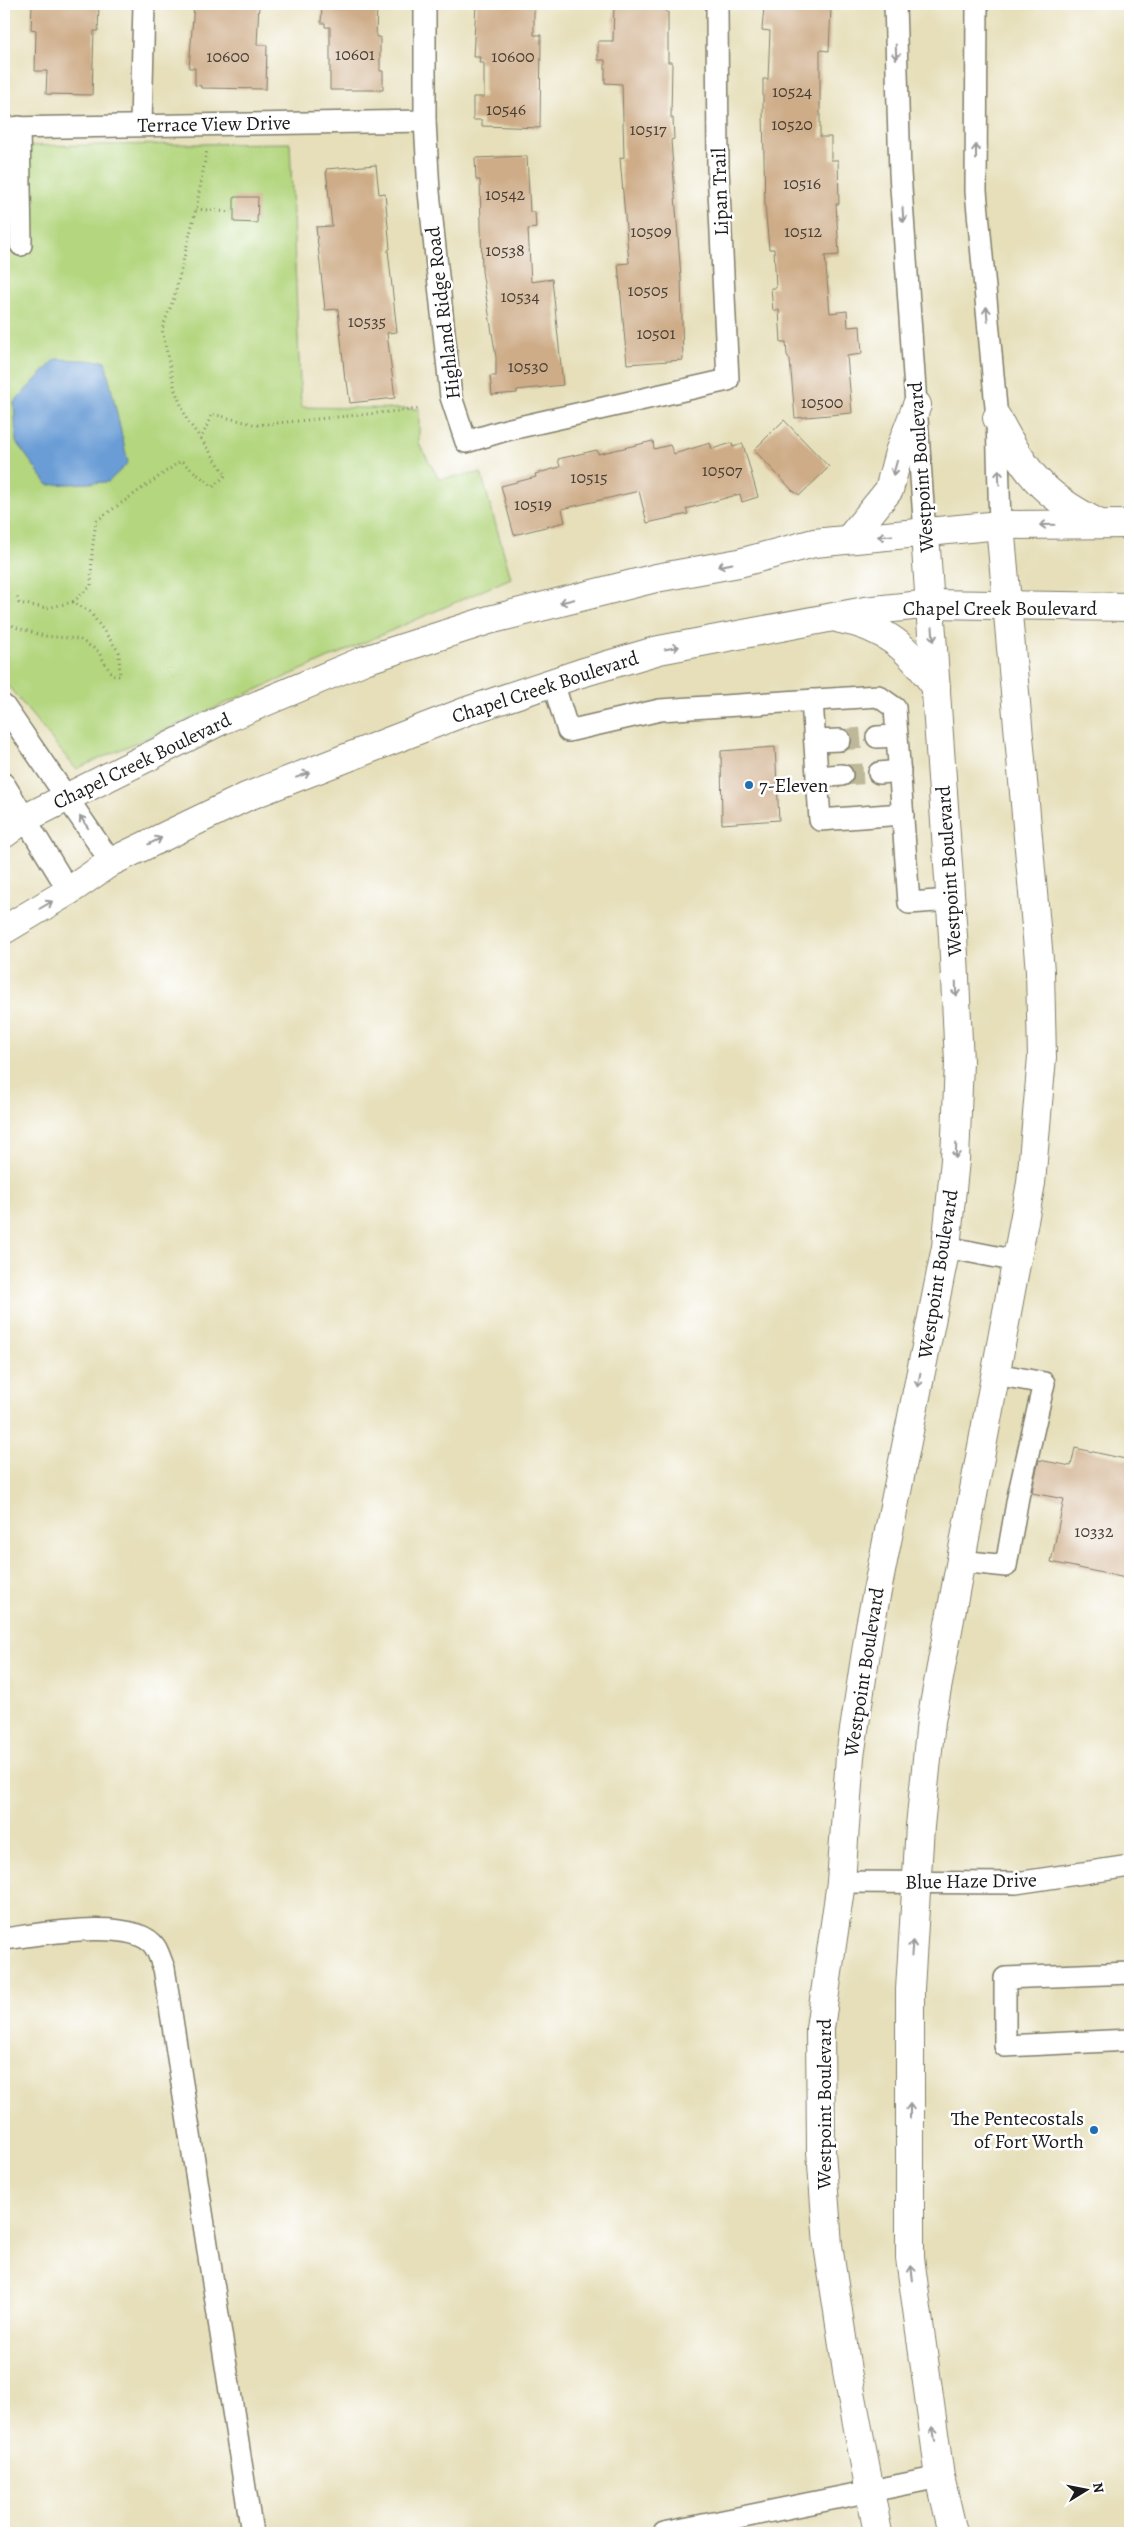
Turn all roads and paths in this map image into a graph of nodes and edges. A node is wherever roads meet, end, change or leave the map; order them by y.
1 (144, 4) edge
2 (425, 4) edge
3 (717, 4) edge
4 (895, 4) edge
5 (977, 4) edge
6 (425, 121) junction
7 (141, 125) junction
8 (11, 127) edge
9 (206, 150) dead end
10 (196, 209) junction
11 (231, 212) dead end
12 (20, 245) dead end
13 (728, 380) joint
14 (917, 405) junction
15 (419, 409) dead end
16 (997, 418) junction
17 (201, 439) junction
18 (1099, 524) junction
19 (1130, 524) edge
20 (1000, 525) junction
21 (925, 534) junction
22 (849, 539) junction
23 (16, 594) dead end
24 (73, 602) junction
25 (931, 604) junction
26 (1006, 605) junction
27 (1130, 607) edge
28 (831, 618) junction
29 (4, 620) edge
30 (553, 682) junction
31 (936, 687) junction
32 (812, 700) junction
33 (4, 706) edge
34 (840, 740) tunnel mouth
35 (814, 741) junction
36 (842, 775) tunnel mouth
37 (817, 777) junction
38 (4, 784) edge
39 (67, 797) junction
40 (903, 814) junction
41 (14, 827) edge
42 (111, 862) junction
43 (69, 891) junction
44 (951, 900) junction
45 (4, 930) edge
46 (946, 1247) junction
47 (1017, 1261) junction
48 (996, 1374) junction
49 (961, 1560) junction
50 (1130, 1866) edge
51 (841, 1882) junction
52 (917, 1882) junction
53 (4, 1939) edge
54 (1130, 1973) edge
55 (1130, 2040) edge
56 (940, 2477) junction
57 (870, 2491) junction
58 (252, 2533) edge
59 (664, 2533) edge
60 (878, 2533) edge
61 (953, 2533) edge

1 - 7 street
2 - 6 street, Highland Ridge Road
3 - 13 street, Lipan Trail
4 -> 14 street, Westpoint Boulevard
16 -> 5 street
6 - 7 street, Terrace View Drive
6 - 13 street, Highland Ridge Road
7 - 8 street, Terrace View Drive
8 - 12 street
9 - 10 path
10 - 11 path
10 - 17 path
14 - 21 street, Westpoint Boulevard
14 -> 22 main road
15 - 17 path
16 - 18 main road
20 -> 16 street
17 - 24 path
18 - 19 main road, Chapel Creek Boulevard
18 -> 20 main road, Chapel Creek Boulevard
20 - 21 main road, Chapel Creek Boulevard
20 - 26 main road
21 -> 22 main road, Chapel Creek Boulevard
21 - 25 main road, Westpoint Boulevard
22 -> 39 main road, Chapel Creek Boulevard
23 - 24 path
24 - 29 path
25 - 26 main road, Chapel Creek Boulevard
25 - 28 main road, Chapel Creek Boulevard
25 -> 31 main road, Westpoint Boulevard
26 - 27 main road, Chapel Creek Boulevard
26 - 47 main road
30 -> 28 main road, Chapel Creek Boulevard
28 - 31 main road
30 - 32 street
42 -> 30 main road, Chapel Creek Boulevard
31 - 44 main road, Westpoint Boulevard
32 - 35 street
32 - 40 street
33 - 39 street
34 - 35 street
35 - 37 street
36 - 37 street
37 - 40 street
38 - 41 street
39 - 41 main road, Chapel Creek Boulevard
42 -> 39 street
40 - 44 street
41 - 43 street
42 - 43 main road, Chapel Creek Boulevard
45 -> 43 main road, Chapel Creek Boulevard
44 -> 46 main road, Westpoint Boulevard
46 - 47 street
46 -> 51 main road, Westpoint Boulevard
47 - 48 main road
48 - 49 main road
48 - 49 street
49 - 52 main road
50 - 52 street, Blue Haze Drive
51 - 52 street, Blue Haze Drive
51 - 57 main road, Westpoint Boulevard
56 -> 52 main road
53 - 58 street
54 - 55 street
56 - 57 street
56 - 61 main road
57 - 59 street
57 - 60 main road, Westpoint Boulevard

